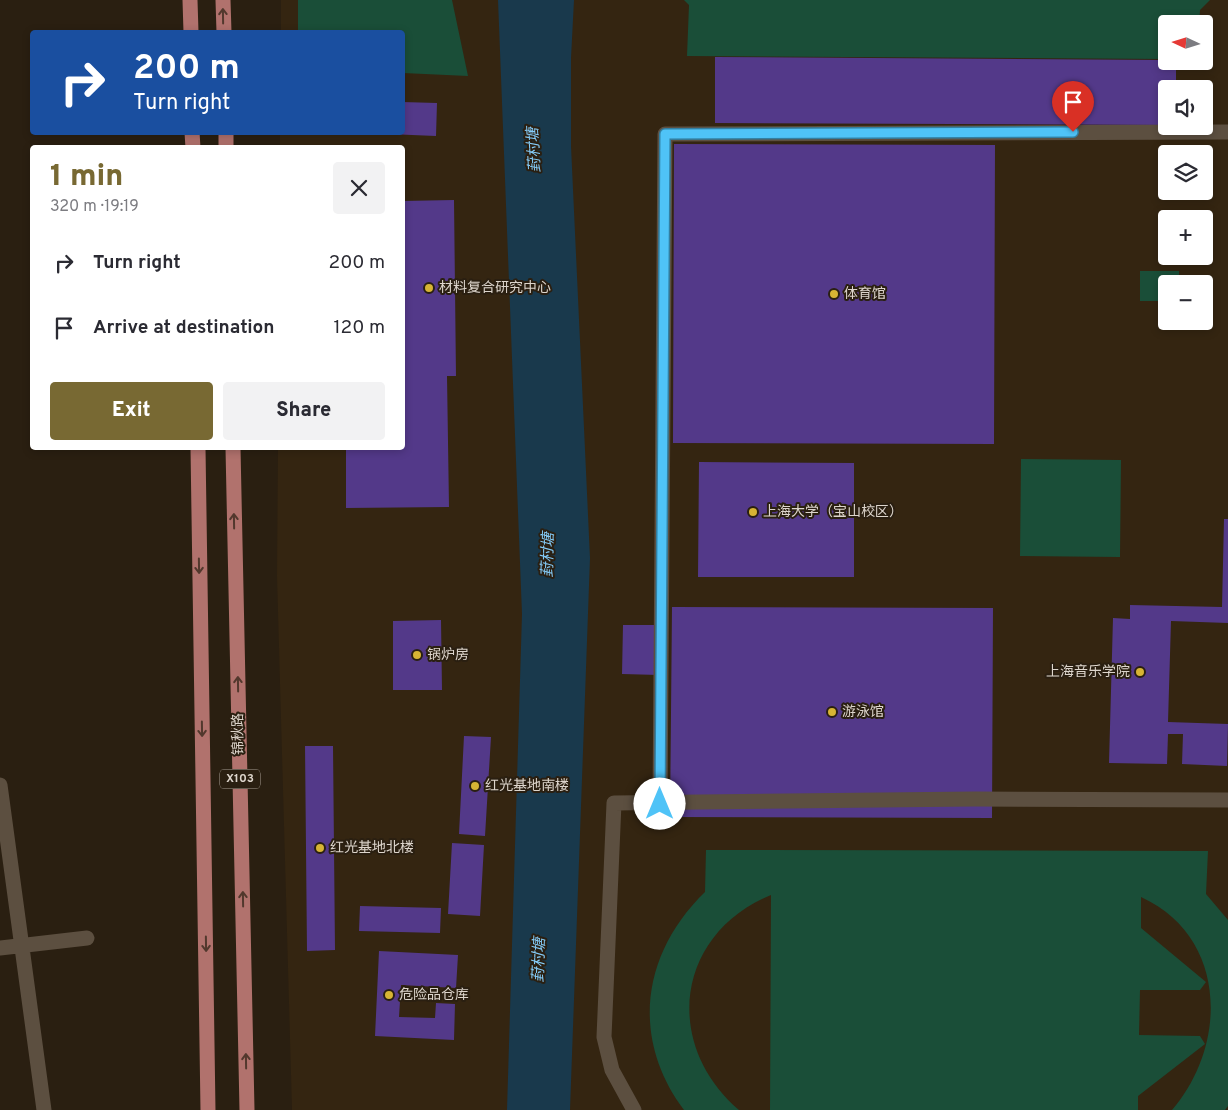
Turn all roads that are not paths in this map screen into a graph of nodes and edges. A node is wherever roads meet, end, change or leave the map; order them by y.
1 (190, 0) edge
2 (223, 0) edge
3 (191, 30) edge
4 (224, 30) edge
5 (1228, 132) edge
6 (198, 450) edge
7 (233, 450) edge
8 (0, 785) edge
9 (1228, 800) edge
10 (660, 804) junction
11 (87, 938) dead end
12 (22, 945) junction
13 (0, 948) edge
14 (44, 1110) edge
15 (208, 1110) edge
16 (247, 1110) edge
17 (634, 1110) edge

1 - 3 main road
4 -> 2 main road
5 - 10 lane
6 -> 15 main road, X103
16 -> 7 main road, 锦秋路 / X103
8 - 12 lane
9 - 10 lane
10 - 17 lane
11 - 12 lane
12 - 13 lane
12 - 14 lane

